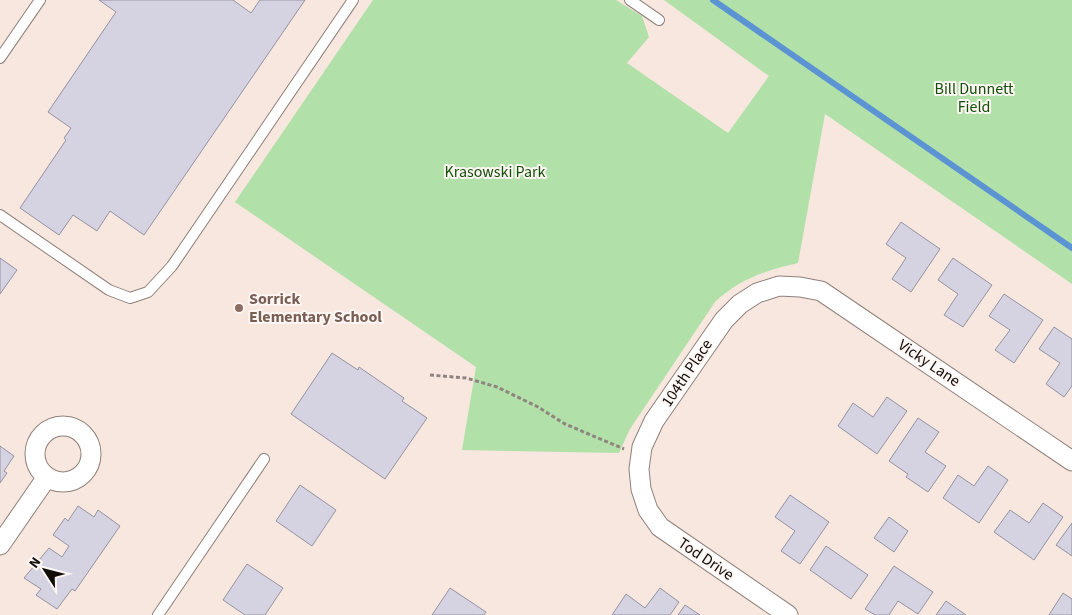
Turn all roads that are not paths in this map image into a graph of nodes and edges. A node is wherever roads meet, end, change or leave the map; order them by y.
1 (40, 0) edge
2 (353, 0) edge
3 (630, 0) edge
4 (659, 20) dead end
5 (0, 58) edge
6 (0, 215) edge
7 (778, 286) joint
8 (264, 459) dead end
9 (1072, 461) edge
10 (47, 477) dead end
11 (641, 489) joint
12 (0, 545) edge
13 (158, 615) edge
14 (788, 615) edge

1 - 5 lane
2 - 6 lane
3 - 4 lane
7 - 9 street, Vicky Lane
7 - 11 street, 104th Place
8 - 13 lane
10 - 12 street
11 - 14 street, Tod Drive

